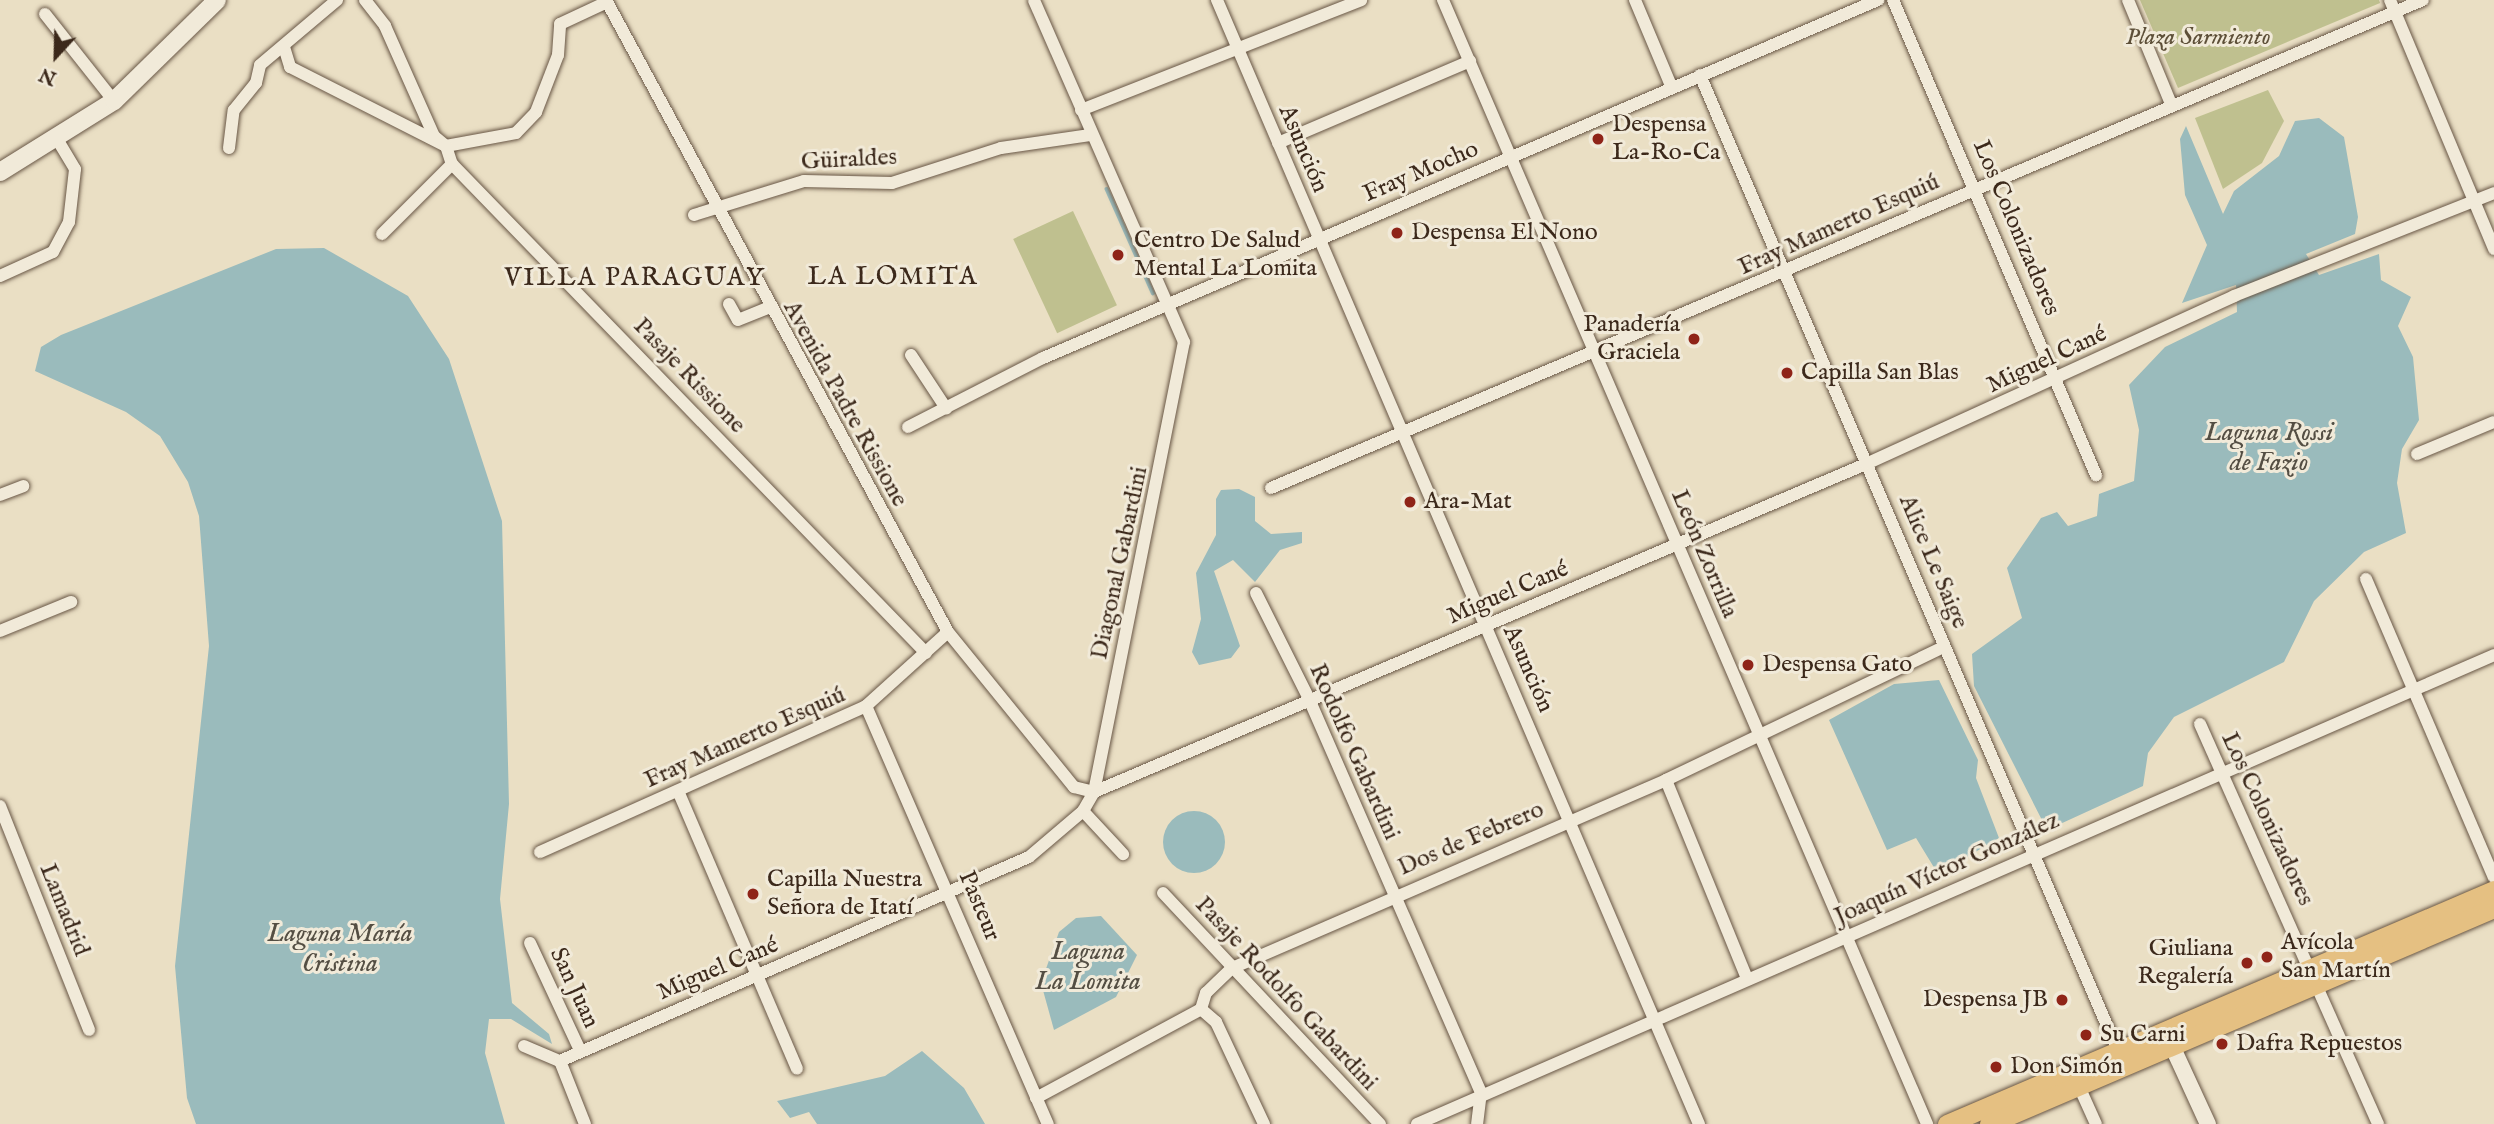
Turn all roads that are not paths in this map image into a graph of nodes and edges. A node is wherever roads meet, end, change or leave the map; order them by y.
1 (217, 0) edge
2 (337, 0) edge
3 (365, 0) edge
4 (1034, 0) edge
5 (1217, 0) edge
6 (1361, 0) edge
7 (1443, 0) edge
8 (1635, 0) edge
9 (1878, 0) edge
10 (1893, 0) edge
11 (2128, 0) edge
12 (2423, 0) edge
13 (606, 1) edge
14 (1327, 6) edge
15 (2393, 6) edge
16 (45, 14) dead end
17 (1236, 45) junction
18 (284, 47) junction
19 (1471, 61) junction
20 (1700, 75) junction
21 (1672, 88) junction
22 (114, 101) junction
23 (2171, 104) junction
24 (1081, 110) junction
25 (1090, 135) junction
26 (58, 141) junction
27 (1278, 143) junction
28 (446, 146) junction
29 (229, 148) dead end
30 (1510, 158) junction
31 (452, 164) junction
32 (0, 172) edge
33 (1976, 188) junction
34 (2494, 193) edge
35 (2474, 202) junction
36 (716, 206) junction
37 (694, 215) dead end
38 (382, 234) dead end
39 (1318, 239) junction
40 (2494, 249) edge
41 (1786, 272) junction
42 (0, 276) edge
43 (729, 304) dead end
44 (1167, 306) junction
45 (767, 308) junction
46 (1595, 353) junction
47 (911, 355) dead end
48 (2058, 380) junction
49 (946, 408) junction
50 (2494, 422) edge
51 (908, 427) dead end
52 (1404, 433) junction
53 (2417, 454) dead end
54 (1866, 464) junction
55 (2096, 475) dead end
56 (23, 486) dead end
57 (1271, 488) dead end
58 (0, 495) edge
59 (1677, 544) junction
60 (2366, 579) dead end
61 (1256, 593) dead end
62 (71, 602) dead end
63 (1485, 625) junction
64 (0, 631) edge
65 (948, 632) junction
66 (1944, 647) junction
67 (926, 653) junction
68 (2494, 655) edge
69 (2414, 690) junction
70 (1310, 699) junction
71 (866, 706) junction
72 (2200, 724) dead end
73 (1757, 739) junction
74 (2224, 773) junction
75 (1666, 780) junction
76 (678, 791) junction
77 (1094, 792) junction
78 (0, 806) edge
79 (1083, 811) junction
80 (1572, 819) junction
81 (540, 852) dead end
82 (2035, 852) junction
83 (1123, 854) dead end
84 (2494, 877) edge
85 (2494, 890) edge
86 (951, 893) junction
87 (1163, 894) dead end
88 (1395, 894) junction
89 (2494, 908) edge
90 (1846, 936) junction
91 (530, 943) dead end
92 (1232, 968) junction
93 (2315, 975) junction
94 (756, 976) junction
95 (1748, 978) junction
96 (1201, 1009) junction
97 (1654, 1017) junction
98 (89, 1030) dead end
99 (2168, 1037) junction
100 (524, 1046) dead end
101 (580, 1050) junction
102 (2120, 1058) junction
103 (560, 1061) junction
104 (797, 1069) dead end
105 (2075, 1077) junction
106 (1481, 1092) junction
107 (1037, 1098) junction
108 (1959, 1122) edge
109 (585, 1124) edge
110 (1048, 1124) edge
111 (1264, 1124) edge
112 (1380, 1124) edge
113 (1417, 1124) edge
114 (1477, 1124) edge
115 (1699, 1124) edge
116 (1927, 1124) edge
117 (1989, 1124) edge
118 (2096, 1124) edge
119 (2208, 1124) edge
120 (2378, 1124) edge

1 - 22 main road
2 - 18 street
3 - 28 street, Pasaje Rissione
4 - 24 street
5 - 17 street, Asunción
6 - 14 street
7 - 19 street, León Zorrilla
8 - 21 street
9 - 20 street, Fray Mocho
10 - 33 street, Los Colonizadores
11 - 23 street
12 - 15 street, Fray Mamerto Esquiú
13 - 28 street
13 - 36 street, Avenida Padre Rissione
14 - 17 street
15 - 23 street, Fray Mamerto Esquiú
15 - 35 street
16 - 22 street
17 - 24 street
17 - 27 street, Asunción
18 - 28 street
18 - 29 street
19 - 27 street
19 - 30 street, León Zorrilla
20 - 21 street, Fray Mocho
20 - 41 street, Alice Le Saige
21 - 30 street, Fray Mocho
22 - 26 main road
23 - 33 street, Fray Mamerto Esquiú
24 - 25 street
25 - 36 street, Güiraldes
25 - 44 street
26 - 32 main road
26 - 42 street
27 - 39 street, Asunción
28 - 31 street, Pasaje Rissione
30 - 39 street, Fray Mocho
30 - 46 street, León Zorrilla
31 - 38 street
31 - 67 street, Pasaje Rissione
33 - 41 street, Fray Mamerto Esquiú
33 - 48 street, Los Colonizadores
34 - 35 street, Miguel Cané
35 - 40 street
35 - 48 street, Miguel Cané
36 - 37 street, Güiraldes
36 - 45 street, Avenida Padre Rissione
39 - 44 street, Fray Mocho
39 - 52 street, Asunción
41 - 46 street, Fray Mamerto Esquiú
41 - 54 street, Alice Le Saige
43 - 45 street
44 - 49 street, Fray Mocho
44 - 77 street, Diagonal Gabardini
45 - 65 street, Avenida Padre Rissione
46 - 52 street, Fray Mamerto Esquiú
46 - 59 street, León Zorrilla
47 - 49 street
48 - 54 street, Miguel Cané
48 - 55 street, Los Colonizadores
49 - 51 street, Fray Mocho
50 - 53 street
52 - 57 street, Fray Mamerto Esquiú
52 - 63 street, Asunción
54 - 59 street, Miguel Cané
54 - 66 street, Alice Le Saige
56 - 58 street
59 - 63 street, Miguel Cané
59 - 73 street, León Zorrilla
60 - 69 street
61 - 70 street, Rodolfo Gabardini
62 - 64 street
63 - 70 street, Miguel Cané
63 - 80 street, Asunción
65 - 67 street, Fray Mamerto Esquiú
65 - 77 street, Avenida Padre Rissione
66 - 73 street, Dos de Febrero
66 - 82 street, Alice Le Saige
67 - 71 street, Fray Mamerto Esquiú
68 - 69 street, Joaquín Víctor González
69 - 74 street, Joaquín Víctor González
69 - 84 street
70 - 77 street, Miguel Cané
70 - 88 street, Rodolfo Gabardini
71 - 76 street, Fray Mamerto Esquiú
71 - 86 street, Pasteur
72 - 74 street, Los Colonizadores
73 - 75 street, Dos de Febrero
73 - 90 street, León Zorrilla
74 - 82 street, Joaquín Víctor González
74 - 93 street, Los Colonizadores
75 - 80 street, Dos de Febrero
75 - 95 street
76 - 81 street, Fray Mamerto Esquiú
76 - 94 street
77 - 79 street, Miguel Cané
78 - 98 street, Lamadrid
79 - 83 street
79 - 86 street, Miguel Cané
80 - 88 street, Dos de Febrero
80 - 97 street, Asunción
82 - 90 street, Joaquín Víctor González
82 - 102 street, Alice Le Saige
85 - 93 main road
86 - 94 street, Miguel Cané
86 - 107 street, Pasteur
87 - 92 street, Pasaje Rodolfo Gabardini
88 - 92 street, Dos de Febrero
88 - 106 street, Rodolfo Gabardini
89 - 93 main road
90 - 95 street, Joaquín Víctor González
90 - 116 street, León Zorrilla
91 - 101 street, San Juan
92 - 96 street, Dos de Febrero
92 - 112 street, Pasaje Rodolfo Gabardini
93 - 99 main road
93 - 120 street, Los Colonizadores
94 - 101 street, Miguel Cané
94 - 104 street
95 - 97 street, Joaquín Víctor González
96 - 107 street, Dos de Febrero
96 - 111 street
97 - 106 street, Joaquín Víctor González
97 - 115 street, Asunción
99 - 102 main road
99 - 119 street
100 - 103 street, San Juan
101 - 103 street, Miguel Cané
102 - 105 main road
103 - 109 street, San Juan
105 - 108 main road
105 - 117 main road
105 - 118 street
106 - 113 street, Joaquín Víctor González
106 - 114 street
107 - 110 street, Pasteur

